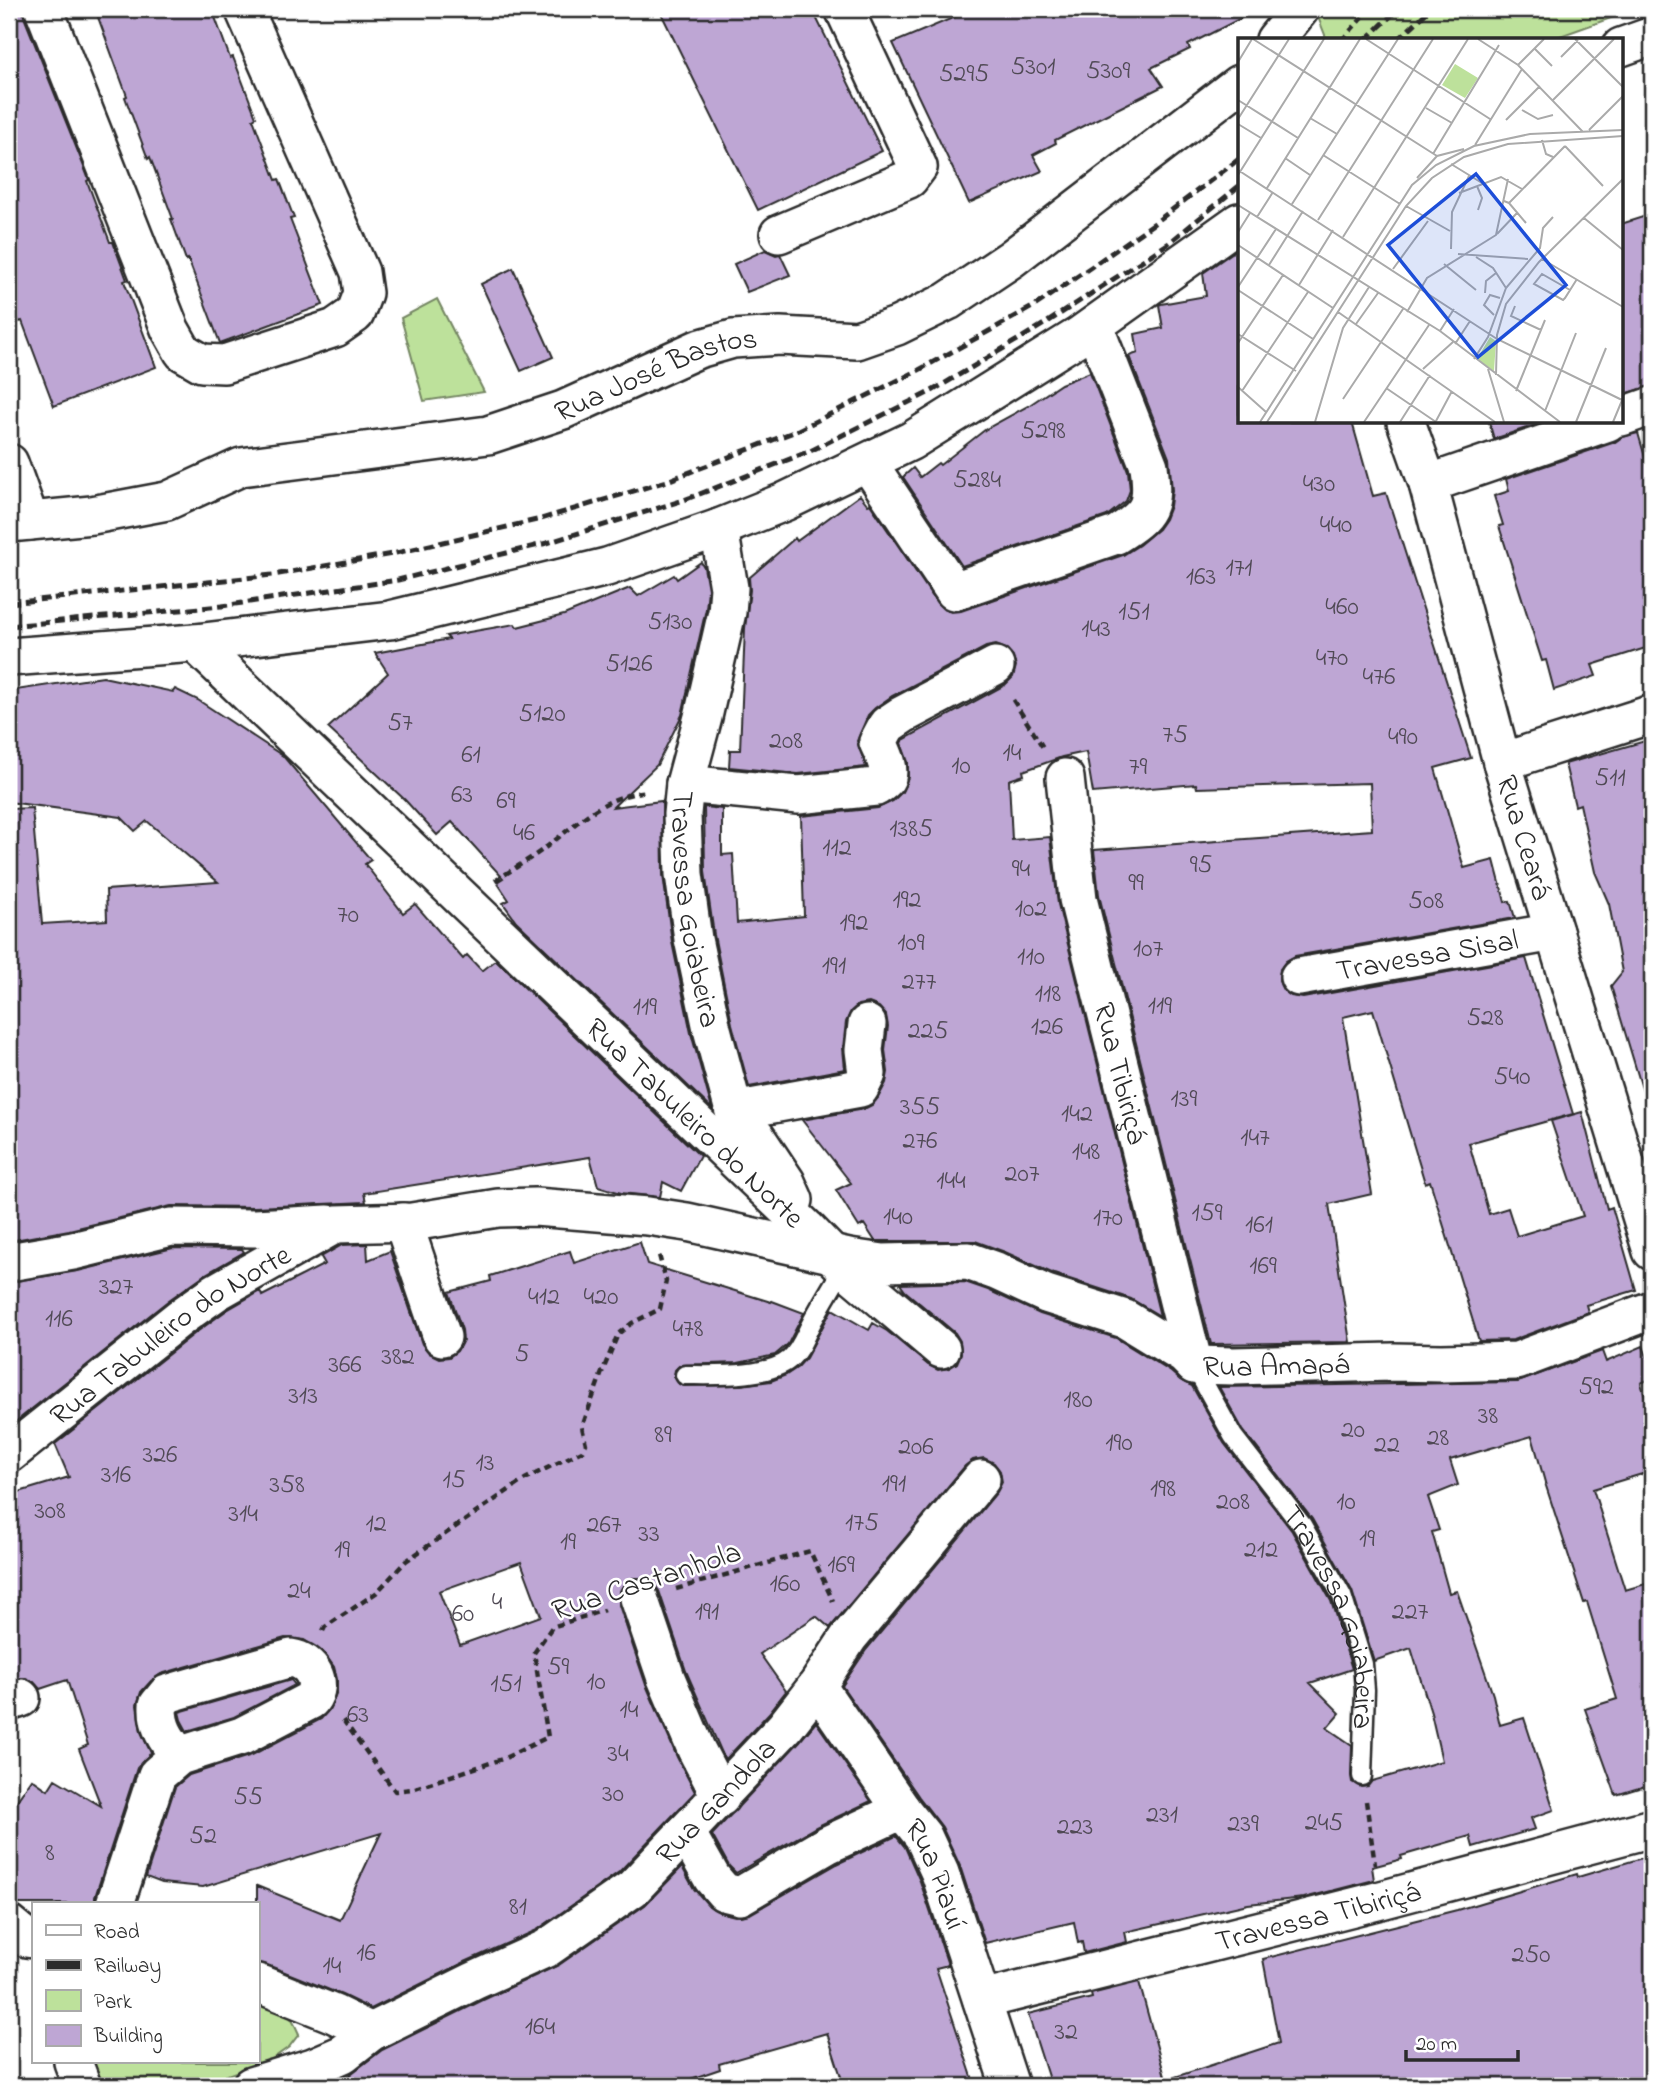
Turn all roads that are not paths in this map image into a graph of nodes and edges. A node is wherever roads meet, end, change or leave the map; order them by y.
1 (44, 9) edge
2 (244, 9) edge
3 (844, 9) edge
4 (1652, 36) edge
5 (1622, 47) edge
6 (1238, 85) edge
7 (1238, 223) edge
8 (779, 234) dead end
9 (1094, 326) junction
10 (1652, 406) edge
11 (1622, 417) edge
12 (1407, 424) edge
13 (1602, 424) edge
14 (9, 463) edge
15 (868, 463) junction
16 (1428, 484) junction
17 (20, 522) edge
18 (719, 528) junction
19 (195, 643) junction
20 (9, 657) edge
21 (995, 666) dead end
22 (1652, 714) edge
23 (1502, 762) junction
24 (1065, 778) dead end
25 (684, 784) junction
26 (1554, 932) junction
27 (1300, 977) dead end
28 (867, 1024) dead end
29 (734, 1111) junction
30 (403, 1222) junction
31 (336, 1224) junction
32 (806, 1228) junction
33 (1652, 1251) edge
34 (838, 1260) junction
35 (9, 1262) edge
36 (1652, 1310) edge
37 (442, 1337) dead end
38 (941, 1349) dead end
39 (1194, 1365) junction
40 (685, 1375) dead end
41 (9, 1454) edge
42 (981, 1479) dead end
43 (639, 1598) road end
44 (817, 1686) junction
45 (179, 1756) junction
46 (1362, 1776) road end
47 (720, 1797) junction
48 (902, 1810) junction
49 (1652, 1828) edge
50 (686, 1832) junction
51 (116, 1902) edge
52 (259, 1984) edge
53 (982, 2000) junction
54 (371, 2032) junction
55 (74, 2064) edge
56 (82, 2086) edge
57 (251, 2086) edge
58 (1010, 2086) edge

1 - 2 street
3 - 8 street
4 - 5 street
6 - 17 street, Rua José Bastos
7 - 9 street
9 - 15 street
9 - 15 street
10 - 11 street
12 - 16 street, Rua Ceará
13 - 16 street
14 - 17 street
15 - 18 street
16 - 23 street, Rua Ceará
18 - 19 street
18 - 25 street, Travessa Goiabeira
19 - 20 street
19 - 32 street, Rua Tabuleiro do Norte
21 - 25 street
22 - 23 street
23 - 26 street, Rua Ceará
24 - 39 street, Rua Tibiriçá
25 - 29 street, Travessa Goiabeira
26 - 27 street, Travessa Sisal
26 - 33 street, Rua Ceará
28 - 29 street
29 - 32 street, Travessa Goiabeira
30 - 31 street, Rua Tabuleiro do Norte
30 - 34 street, Rua Tabuleiro do Norte
30 - 37 street
31 - 35 street, Rua Tabuleiro do Norte
31 - 41 street, Rua Tabuleiro do Norte
32 - 34 street, Rua Tabuleiro do Norte
34 - 38 street
34 - 39 street, Rua Amapá
34 - 40 lane
36 - 39 street, Rua Amapá
39 - 46 lane, Travessa Goiabeira
42 - 44 street, Rua Gandola
43 - 47 street
44 - 47 street, Rua Gandola
44 - 48 street, Rua Piauí
45 - 45 street
45 - 51 street
47 - 50 street, Rua Gandola
48 - 50 street
48 - 53 street, Rua Piauí
49 - 53 street, Travessa Tibiriçá
50 - 54 street, Rua Gandola
52 - 54 street
53 - 58 street, Rua Piauí
54 - 57 street, Rua Gandola
55 - 56 street

